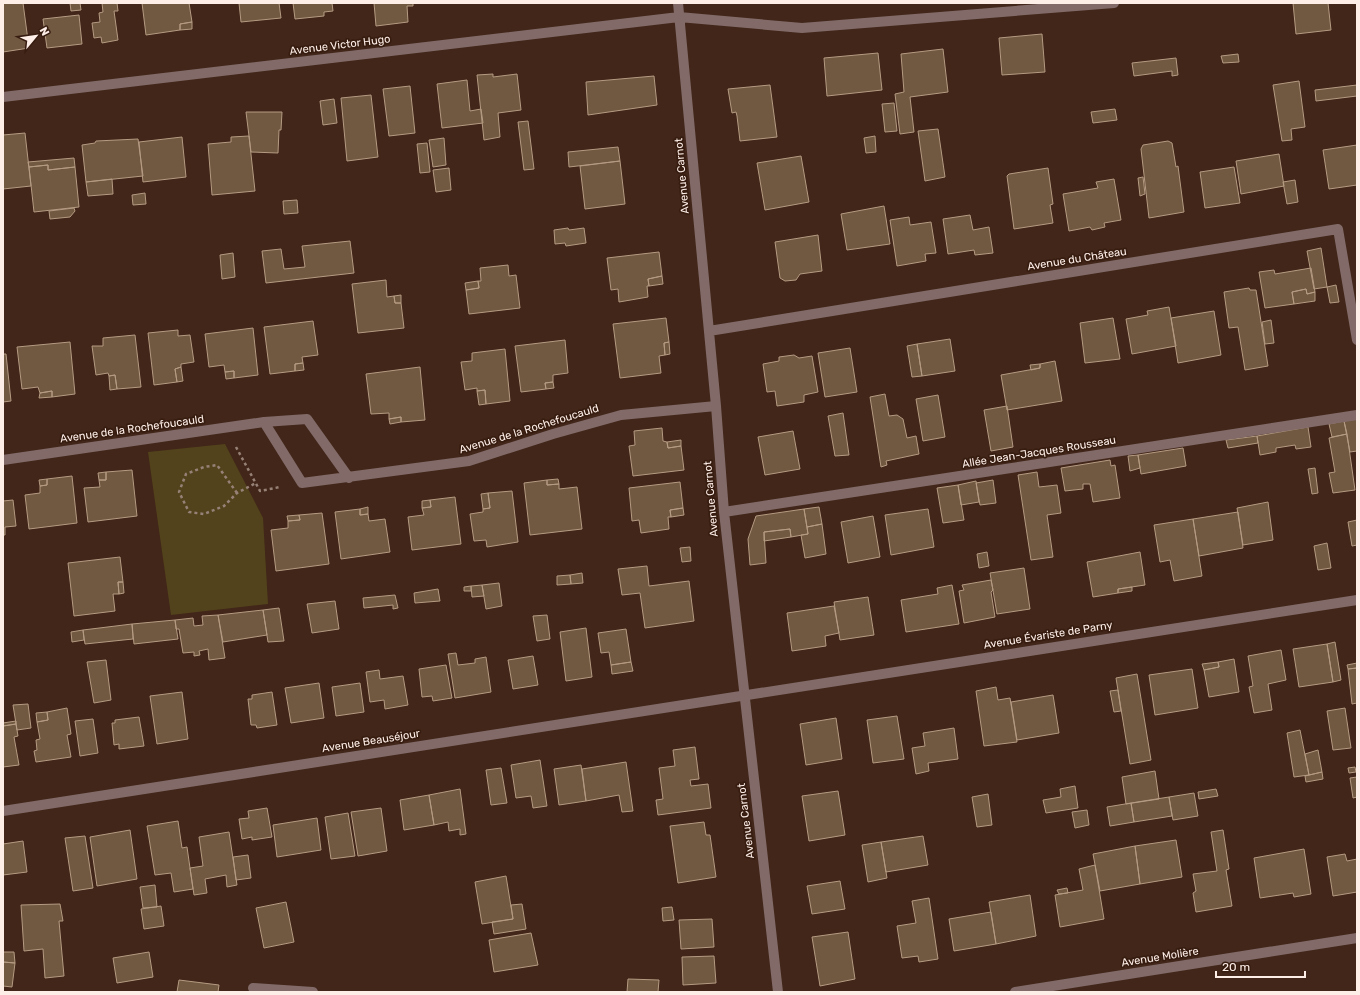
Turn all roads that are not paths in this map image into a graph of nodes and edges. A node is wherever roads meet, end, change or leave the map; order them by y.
1 (678, 3) edge
2 (1114, 3) edge
3 (679, 17) junction
4 (3, 97) edge
5 (709, 331) junction
6 (1357, 340) edge
7 (716, 406) junction
8 (1357, 415) edge
9 (264, 422) junction
10 (3, 460) edge
11 (349, 478) junction
12 (724, 512) junction
13 (1357, 600) edge
14 (743, 695) junction
15 (3, 811) edge
16 (1357, 938) edge
17 (253, 988) dead end
18 (313, 992) edge
19 (778, 992) edge
20 (1015, 992) edge

1 - 3 street, Avenue Carnot
2 - 3 street, Avenue Victor Hugo
3 - 4 street, Avenue Victor Hugo
3 - 5 street, Avenue Carnot
5 - 6 street, Avenue du Château
5 - 7 street, Avenue Carnot
7 - 11 street, Avenue de la Rochefoucauld
7 - 12 street, Avenue Carnot
8 - 12 street, Allée Jean-Jacques Rousseau
9 - 10 street, Avenue de la Rochefoucauld
9 - 11 street, Avenue de la Rochefoucauld
9 - 11 street, Avenue de la Rochefoucauld
12 - 14 street, Avenue Carnot
13 - 14 street, Avenue Évariste de Parny
14 - 15 street, Avenue Beauséjour
14 - 19 street, Avenue Carnot
16 - 20 street, Avenue Molière
17 - 18 street

